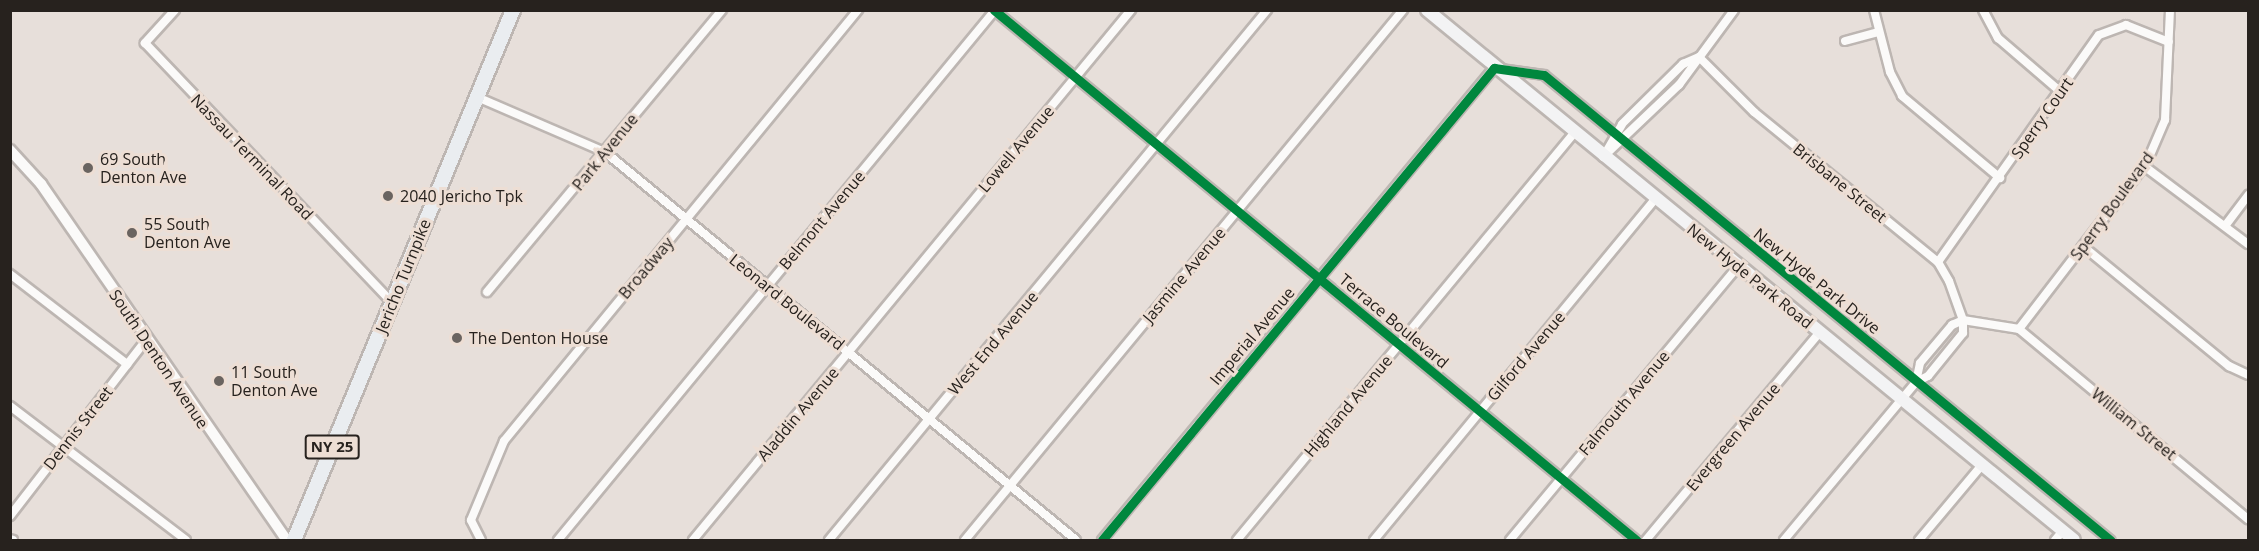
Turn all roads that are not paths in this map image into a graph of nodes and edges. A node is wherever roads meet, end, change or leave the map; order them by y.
1 (175, 10) edge
2 (513, 10) edge
3 (722, 10) edge
4 (858, 10) edge
5 (1131, 10) edge
6 (1267, 10) edge
7 (1403, 10) edge
8 (1427, 10) edge
9 (1734, 10) edge
10 (1874, 10) edge
11 (1983, 10) edge
12 (2170, 10) edge
13 (994, 11) edge
14 (1879, 32) junction
15 (1845, 41) dead end
16 (2169, 42) junction
17 (1699, 57) junction
18 (1494, 68) junction
19 (1075, 78) junction
20 (2062, 93) junction
21 (477, 97) junction
22 (1574, 133) junction
23 (1614, 134) junction
24 (1623, 142) junction
25 (1156, 145) junction
26 (10, 150) edge
27 (605, 152) junction
28 (1603, 157) junction
29 (2144, 166) junction
30 (2000, 178) junction
31 (2248, 195) edge
32 (1655, 200) junction
33 (1237, 211) junction
34 (686, 220) junction
35 (2225, 226) junction
36 (2248, 244) edge
37 (2084, 247) junction
38 (1938, 262) junction
39 (1738, 266) junction
40 (10, 274) edge
41 (1319, 279) junction
42 (767, 286) junction
43 (902, 287) joint
44 (487, 292) dead end
45 (392, 302) junction
46 (1963, 320) junction
47 (2019, 329) junction
48 (1819, 333) junction
49 (146, 340) junction
50 (1399, 345) junction
51 (848, 353) junction
52 (127, 364) junction
53 (2248, 375) edge
54 (1916, 381) junction
55 (1901, 399) junction
56 (10, 406) edge
57 (1480, 412) junction
58 (929, 420) junction
59 (64, 447) junction
60 (1982, 465) junction
61 (1561, 478) junction
62 (1010, 486) junction
63 (10, 516) edge
64 (2248, 519) edge
65 (2059, 536) edge
66 (186, 540) edge
67 (287, 540) edge
68 (294, 540) edge
69 (480, 540) edge
70 (558, 540) edge
71 (693, 540) edge
72 (830, 540) edge
73 (965, 540) edge
74 (1076, 540) edge
75 (1102, 540) edge
76 (1237, 540) edge
77 (1374, 540) edge
78 (1510, 540) edge
79 (1636, 540) edge
80 (1646, 540) edge
81 (1784, 540) edge
82 (1919, 540) edge
83 (2073, 540) edge
84 (2110, 540) edge

1 - 45 street, Nassau Terminal Road
2 - 21 main road, Jericho Turnpike / NY 25
3 - 27 street, Park Avenue
4 - 34 street, Broadway
5 - 19 street, Lowell Avenue
6 - 25 street, West End Avenue
7 - 33 street, Jasmine Avenue
8 - 18 main road, New Hyde Park Road
9 - 17 street
10 - 14 street
11 - 20 street
12 - 16 street, Sperry Boulevard
13 - 19 street, Terrace Boulevard
13 - 42 street, Belmont Avenue
14 - 15 street
14 - 30 street
16 - 20 street, Sperry Court
16 - 29 street, Sperry Boulevard
17 - 23 street
17 - 24 street
17 - 38 street, Brisbane Street
18 - 22 main road, New Hyde Park Road
18 - 23 street, New Hyde Park Drive
18 - 41 street, Imperial Avenue
19 - 25 street, Terrace Boulevard
19 - 43 street, Lowell Avenue
20 - 30 street, Sperry Court
21 - 27 street, Leonard Boulevard
21 - 45 main road, Jericho Turnpike / NY 25
22 - 28 main road, New Hyde Park Road
22 - 50 street, Highland Avenue
23 - 24 street, New Hyde Park Drive
23 - 28 street
24 - 28 street
24 - 54 street, New Hyde Park Drive
25 - 33 street, Terrace Boulevard
25 - 58 street, West End Avenue
26 - 49 street, South Denton Avenue
27 - 34 street, Leonard Boulevard
27 - 44 street, Park Avenue
28 - 32 main road, New Hyde Park Road
29 - 35 street
29 - 37 street, Sperry Boulevard
30 - 38 street, Sperry Court
31 - 35 street
32 - 39 main road, New Hyde Park Road
32 - 57 street, Gilford Avenue
33 - 41 street, Terrace Boulevard
33 - 62 street, Jasmine Avenue
34 - 42 street, Leonard Boulevard
34 - 69 street, Broadway
35 - 36 street
37 - 47 street, Sperry Boulevard
37 - 53 street
38 - 46 street, Brisbane Street
39 - 48 main road, New Hyde Park Road
39 - 61 street, Falmouth Avenue
40 - 52 street
41 - 50 street, Terrace Boulevard
41 - 75 street, Imperial Avenue
42 - 51 street, Leonard Boulevard
42 - 70 street, Belmont Avenue
43 - 51 street, Aladdin Avenue
45 - 68 main road, Jericho Turnpike / NY 25
46 - 47 street
46 - 54 street
46 - 54 street
47 - 64 street, William Street
48 - 55 main road, New Hyde Park Road
48 - 80 street, Evergreen Avenue
49 - 52 street, Dennis Street
49 - 67 street, South Denton Avenue
50 - 57 street, Terrace Boulevard
50 - 76 street, Highland Avenue
51 - 58 street, Leonard Boulevard
51 - 71 street, Aladdin Avenue
52 - 59 street, Dennis Street
54 - 55 street
54 - 84 street, New Hyde Park Drive
55 - 60 main road, New Hyde Park Road
55 - 81 street
56 - 59 street
57 - 61 street, Terrace Boulevard
57 - 77 street, Gilford Avenue
58 - 62 street, Leonard Boulevard
58 - 72 street, West End Avenue
59 - 63 street, Dennis Street
59 - 66 street
60 - 65 main road, New Hyde Park Road
60 - 82 street
61 - 78 street, Falmouth Avenue
61 - 79 street, Terrace Boulevard
62 - 73 street, Jasmine Avenue
62 - 74 street, Leonard Boulevard
65 - 83 main road, New Hyde Park Road

